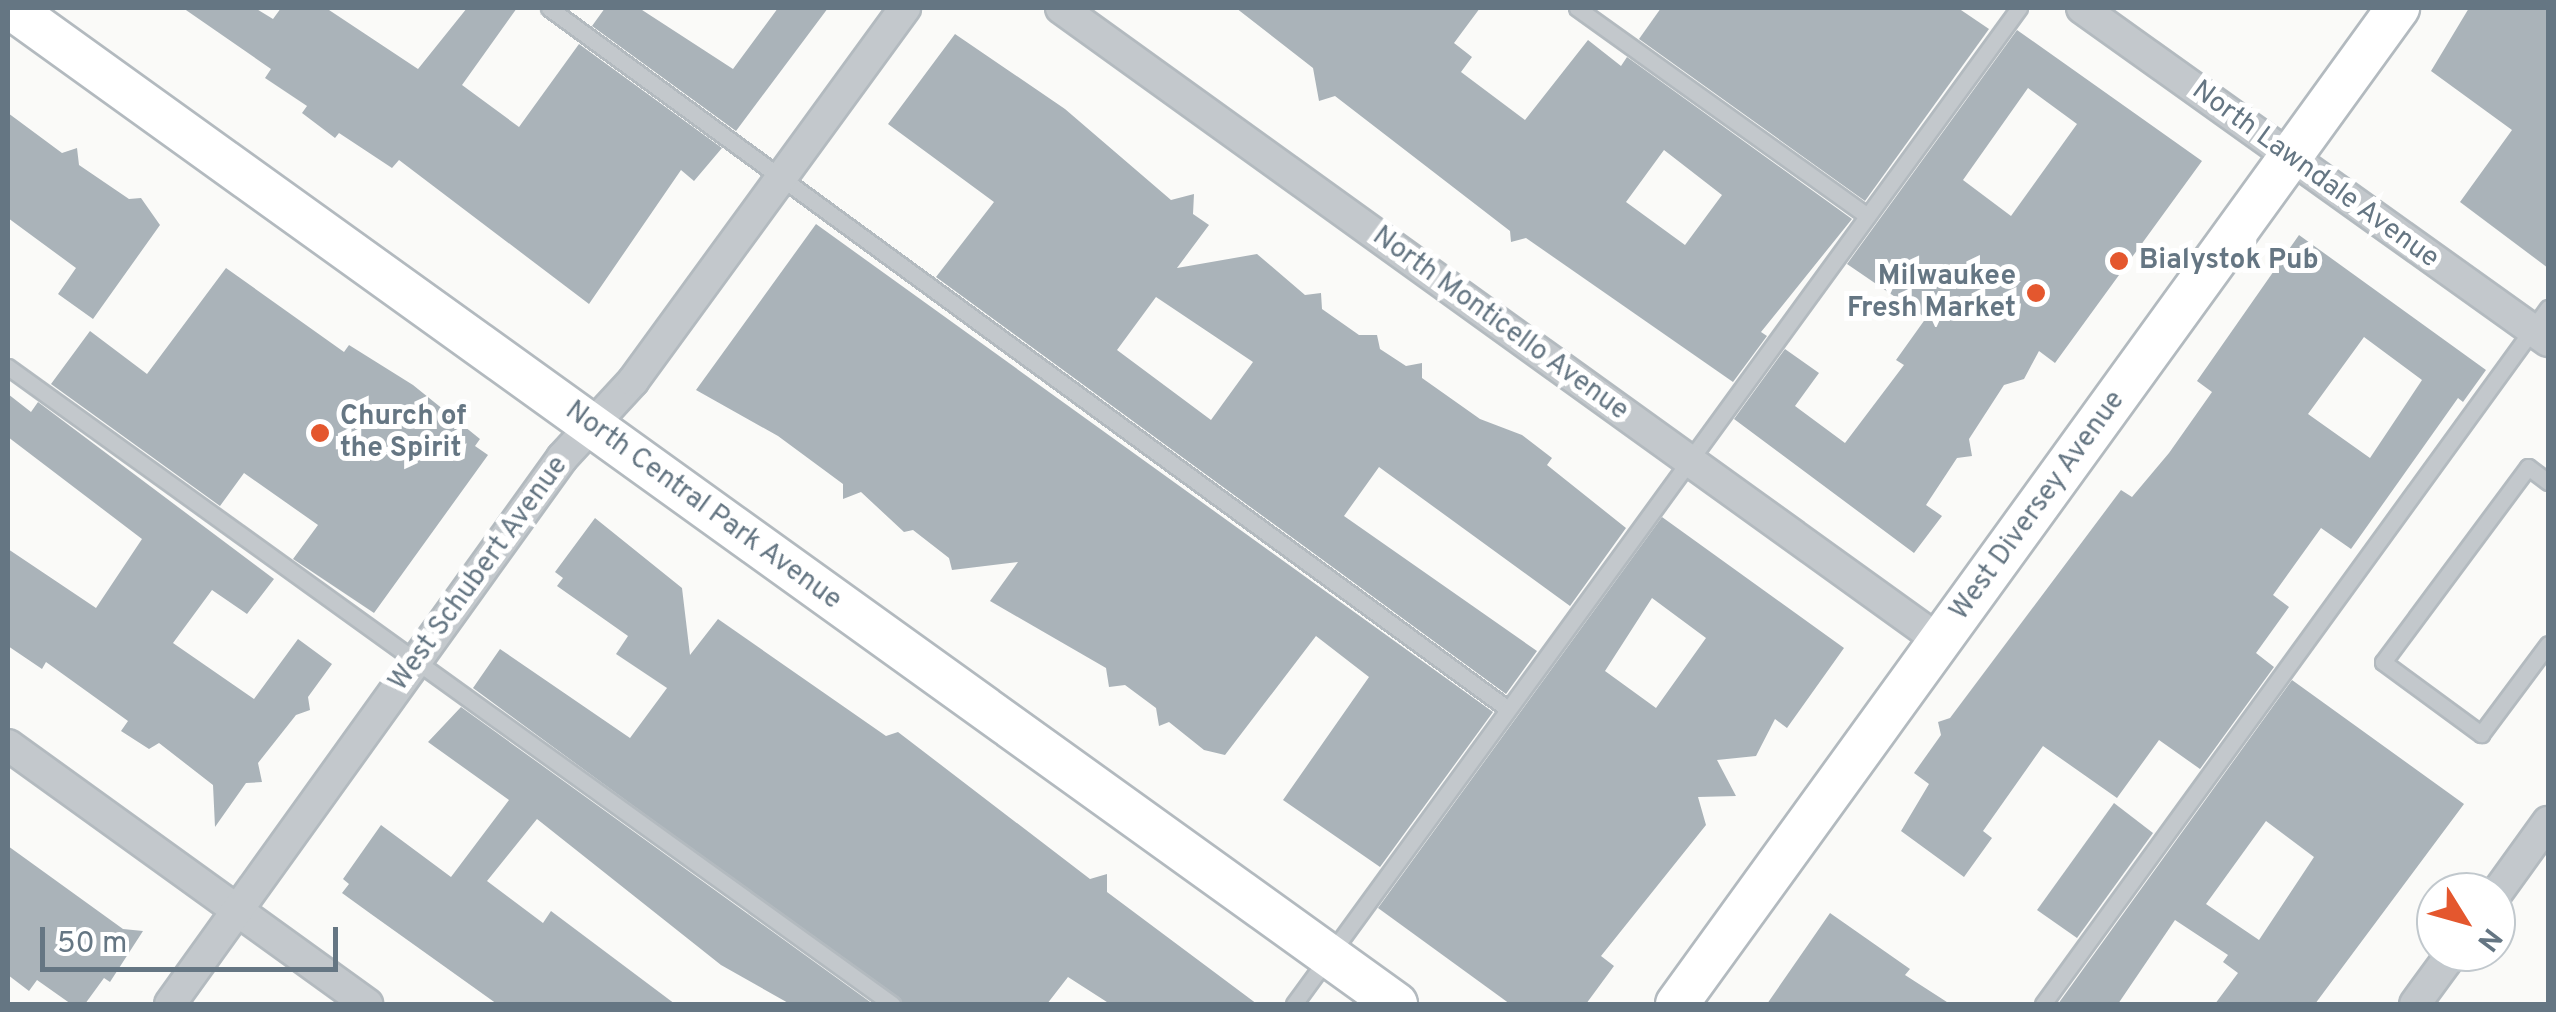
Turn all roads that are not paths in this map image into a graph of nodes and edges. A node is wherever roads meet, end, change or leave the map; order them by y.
1 (10, 8) edge
2 (549, 8) edge
3 (906, 8) edge
4 (1061, 8) edge
5 (1577, 8) edge
6 (2019, 8) edge
7 (2082, 8) edge
8 (2398, 8) edge
9 (2290, 157) junction
10 (782, 177) junction
11 (1866, 216) junction
12 (2543, 326) edge
13 (8, 367) edge
14 (592, 426) junction
15 (1689, 460) junction
16 (2548, 482) edge
17 (1940, 640) junction
18 (2548, 644) edge
19 (416, 662) junction
20 (1508, 709) junction
21 (8, 745) edge
22 (2548, 822) edge
23 (2512, 872) edge
24 (237, 911) junction
25 (1329, 956) junction
26 (2439, 972) edge
27 (170, 1004) edge
28 (367, 1004) edge
29 (892, 1004) edge
30 (1294, 1004) edge
31 (1396, 1004) edge
32 (1677, 1004) edge
33 (2042, 1004) edge
34 (2415, 1004) edge

1 - 14 street, North Central Park Avenue
2 - 10 lane
3 - 10 street, West Schubert Avenue
4 - 15 street, North Monticello Avenue
5 - 11 lane
6 - 11 lane
7 - 9 street, North Lawndale Avenue
8 - 9 street, West Diversey Avenue
9 - 12 street, North Lawndale Avenue
9 - 17 street, West Diversey Avenue
10 - 14 street, West Schubert Avenue
10 - 20 lane
11 - 15 lane
12 - 33 lane
13 - 19 lane
14 - 19 street, West Schubert Avenue
14 - 25 street, North Central Park Avenue
15 - 17 street, North Monticello Avenue
15 - 20 lane
16 - 18 lane
17 - 32 street, West Diversey Avenue
19 - 24 street, West Schubert Avenue
19 - 29 lane
20 - 25 lane
21 - 24 street
22 - 23 street
24 - 27 street, West Schubert Avenue
24 - 28 street
25 - 30 lane
25 - 31 street, North Central Park Avenue
26 - 34 street

